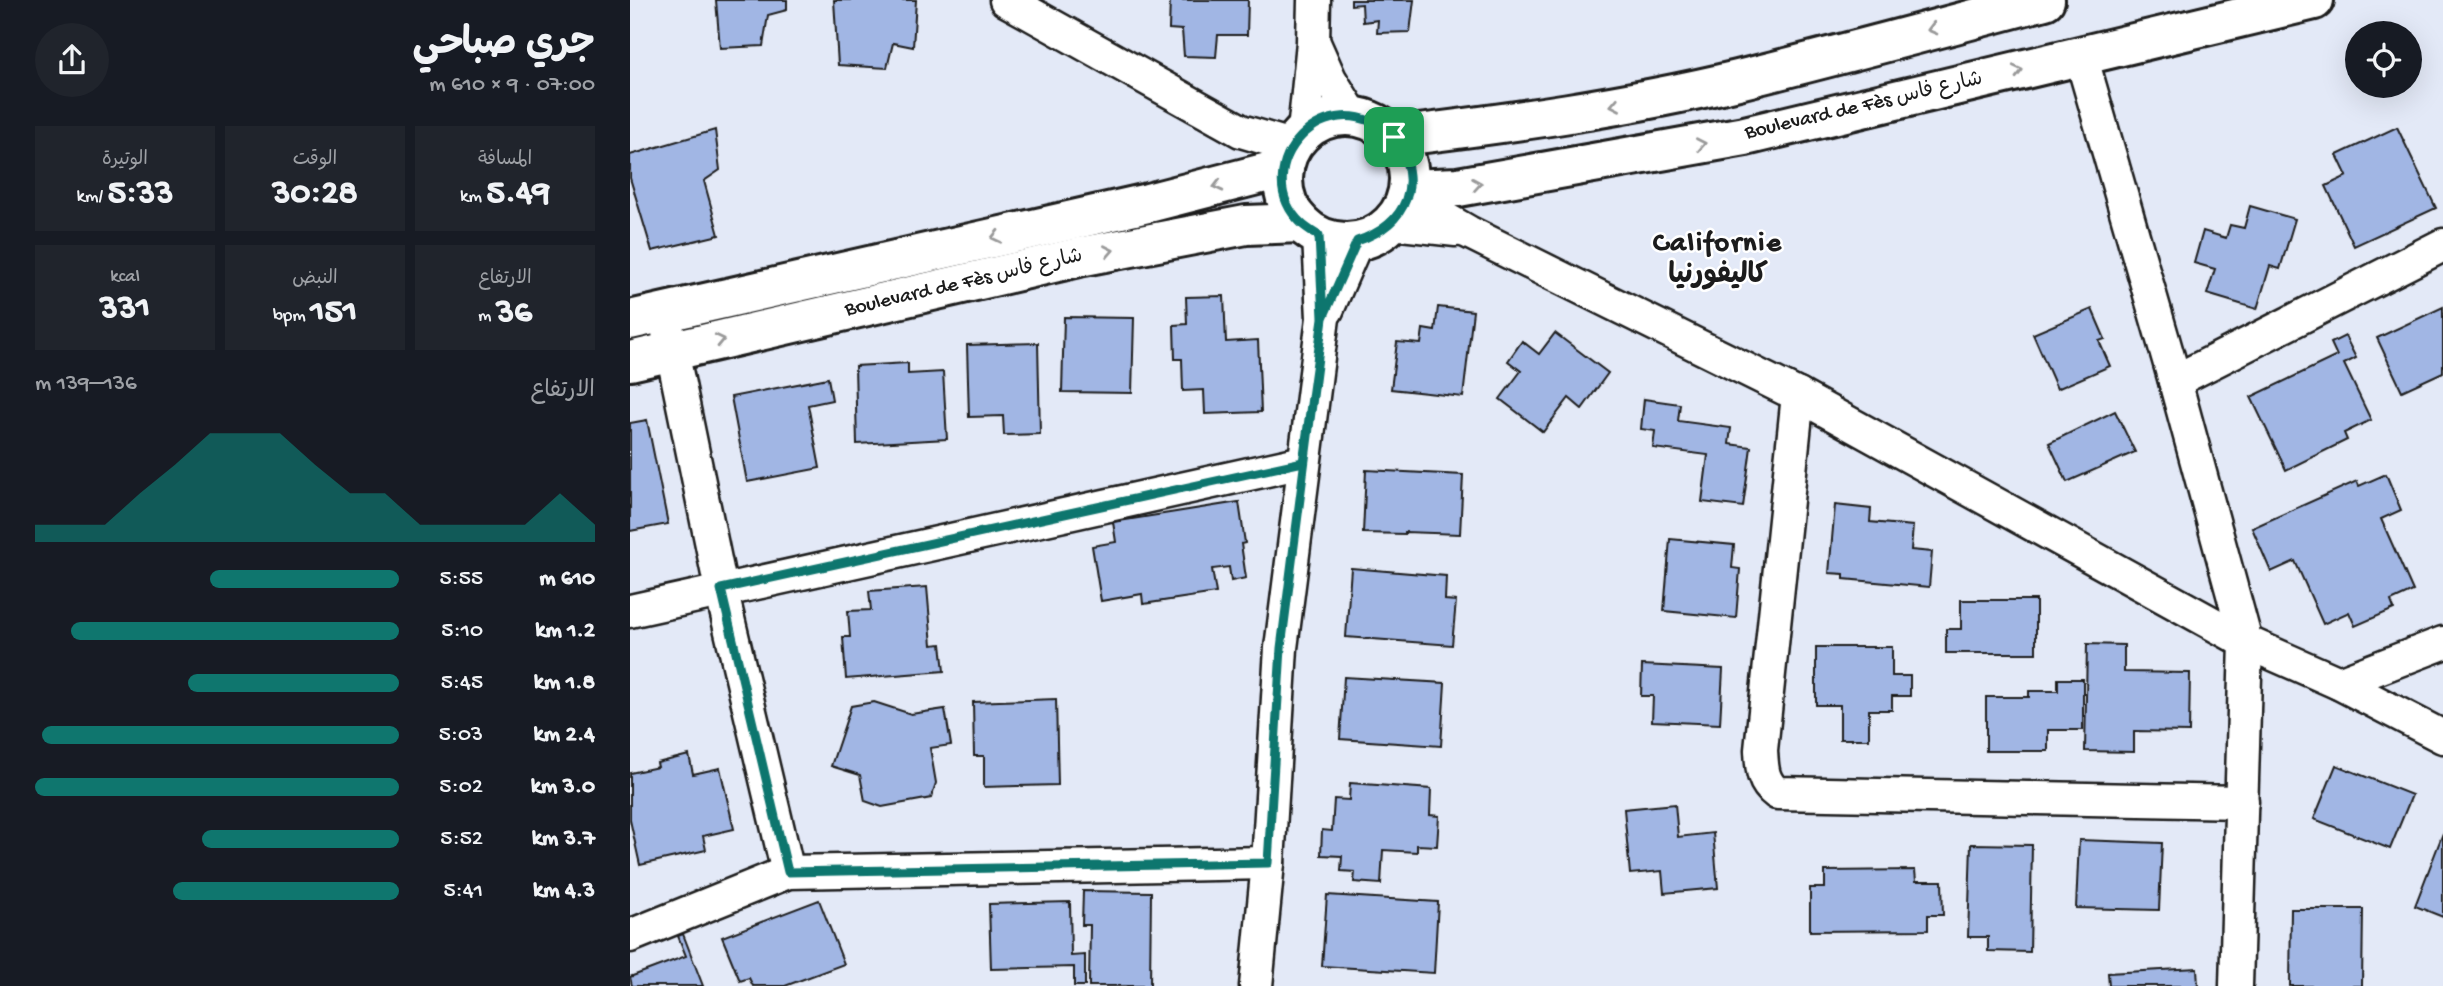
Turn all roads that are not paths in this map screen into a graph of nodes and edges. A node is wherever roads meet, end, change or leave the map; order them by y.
1 (1006, 0) edge
2 (1314, 0) edge
3 (2045, 0) edge
4 (2314, 0) edge
5 (1314, 41) junction
6 (2081, 55) junction
7 (1353, 116) junction
8 (1394, 137) junction
9 (1293, 148) junction
10 (1403, 203) junction
11 (1310, 229) junction
12 (1357, 241) junction
13 (2443, 245) edge
14 (647, 316) edge
15 (1323, 318) junction
16 (672, 351) junction
17 (630, 361) edge
18 (2175, 381) junction
19 (1798, 395) junction
20 (1303, 462) junction
21 (721, 589) junction
22 (630, 611) edge
23 (2246, 642) junction
24 (2443, 643) edge
25 (2339, 683) junction
26 (2443, 737) edge
27 (2242, 802) junction
28 (1268, 863) junction
29 (788, 872) junction
30 (630, 936) edge
31 (1256, 986) edge
32 (2235, 986) edge

1 - 9 street
2 - 5 street
3 -> 8 main road
4 - 6 main road, Boulevard de Fès شارع فاس
5 - 7 street
5 - 9 street
10 -> 6 main road, Boulevard de Fès شارع فاس
6 - 18 street
7 - 8 main road
7 - 9 main road
8 - 10 main road
9 - 11 main road
9 -> 14 main road, Boulevard de Fès شارع فاس
10 - 12 main road
10 - 19 street
11 - 12 main road
11 - 15 street
16 -> 11 main road, Boulevard de Fès شارع فاس
12 - 15 street
13 - 18 street
14 - 16 street
15 - 20 street
16 - 17 main road, Boulevard de Fès شارع فاس
16 - 21 street
18 - 23 street
19 - 23 street
19 - 27 street
20 - 21 street
20 - 28 street
21 - 22 street
21 - 29 street
23 - 25 street
23 - 27 street
24 - 25 street
25 - 26 street
27 - 32 street
28 - 29 street
28 - 31 street
29 - 30 street

